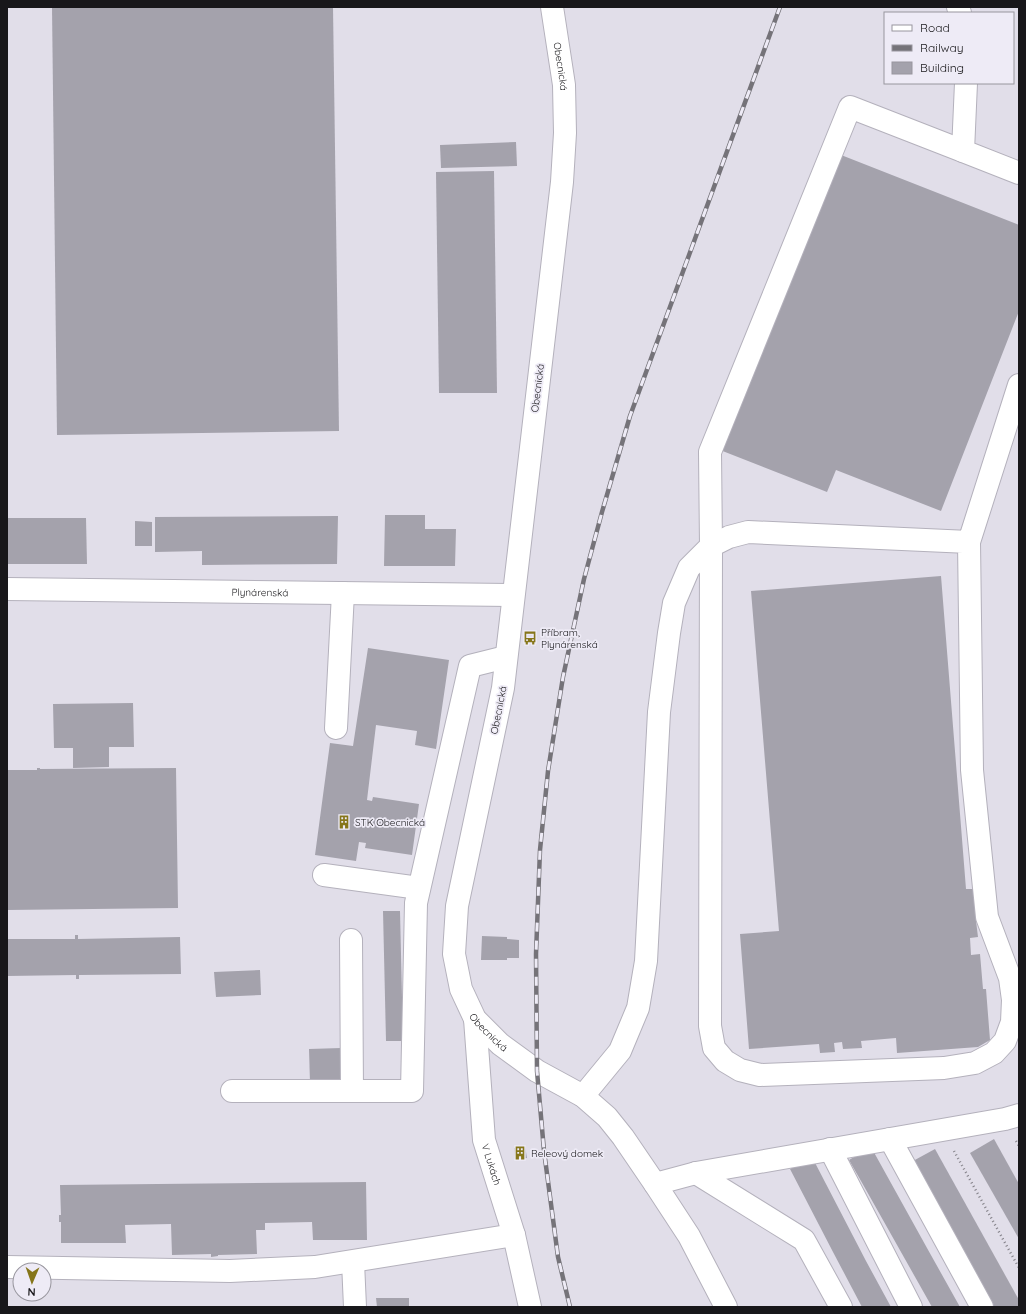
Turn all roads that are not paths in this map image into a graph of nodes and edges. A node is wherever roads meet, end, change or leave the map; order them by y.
1 (552, 7) edge
2 (966, 84) edge
3 (963, 151) junction
4 (1019, 173) edge
5 (1019, 385) edge
6 (968, 542) junction
7 (711, 546) junction
8 (7, 589) edge
9 (343, 593) junction
10 (513, 595) junction
11 (506, 657) junction
12 (336, 728) dead end
13 (324, 875) dead end
14 (419, 888) junction
15 (351, 940) dead end
16 (475, 1019) junction
17 (232, 1091) dead end
18 (352, 1091) junction
19 (583, 1096) junction
20 (1019, 1114) edge
21 (890, 1139) junction
22 (830, 1149) junction
23 (696, 1173) junction
24 (655, 1184) junction
25 (514, 1235) junction
26 (353, 1262) junction
27 (7, 1267) edge
28 (355, 1307) edge
29 (530, 1307) edge
30 (726, 1307) edge
31 (841, 1307) edge
32 (911, 1307) edge
33 (982, 1307) edge

1 - 10 street, Obecnická
2 - 3 street
3 - 4 street
3 - 7 street
5 - 6 street
6 - 7 street
6 - 7 street
7 - 19 street
8 - 9 street, Plynárenská
9 - 10 street, Plynárenská
9 - 12 street
10 - 11 street, Obecnická
11 - 14 street
11 - 16 street, Obecnická
13 - 14 street
14 - 18 street
15 - 18 street
16 - 19 street, Obecnická
16 - 25 street, V Lukách
17 - 18 street
19 - 24 street, Obecnická
20 - 21 street
21 - 22 street
21 - 33 street
22 - 23 street
22 - 32 street
23 - 24 street
23 - 31 street
24 - 30 street, Obecnická
25 - 26 street
25 - 29 street, V Lukách
26 - 27 street
26 - 28 street

